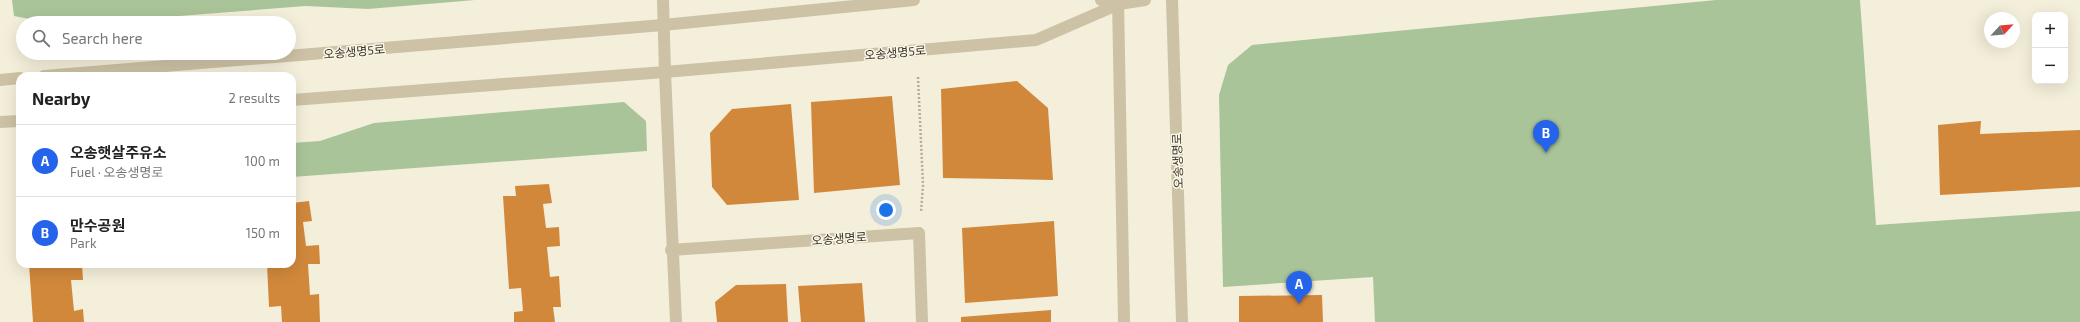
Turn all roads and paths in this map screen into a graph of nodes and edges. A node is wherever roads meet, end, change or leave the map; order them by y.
1 (663, 0) edge
2 (914, 0) edge
3 (1101, 0) edge
4 (1145, 0) edge
5 (1172, 0) edge
6 (1119, 2) edge
7 (663, 25) junction
8 (296, 55) edge
9 (238, 60) edge
10 (93, 72) edge
11 (664, 72) junction
12 (918, 77) dead end
13 (16, 78) edge
14 (0, 80) edge
15 (296, 100) edge
16 (16, 121) edge
17 (0, 122) edge
18 (919, 233) junction
19 (671, 250) junction
20 (676, 322) edge
21 (922, 322) edge
22 (1124, 322) edge
23 (1182, 322) edge

1 - 7 street
2 - 7 street, 오송생명5로
3 - 6 street, 오송생명5로
4 - 6 street, 오송생명5로
5 - 23 street, 오송생명로
6 - 11 street, 오송생명5로
6 - 22 street
7 - 8 street, 오송생명5로
7 - 11 street
9 - 10 street, 오송생명5로
11 - 15 street, 오송생명5로
11 - 19 street
12 - 18 path
13 - 14 street
16 - 17 street
18 - 19 street, 오송생명로
18 - 21 street
19 - 20 street

